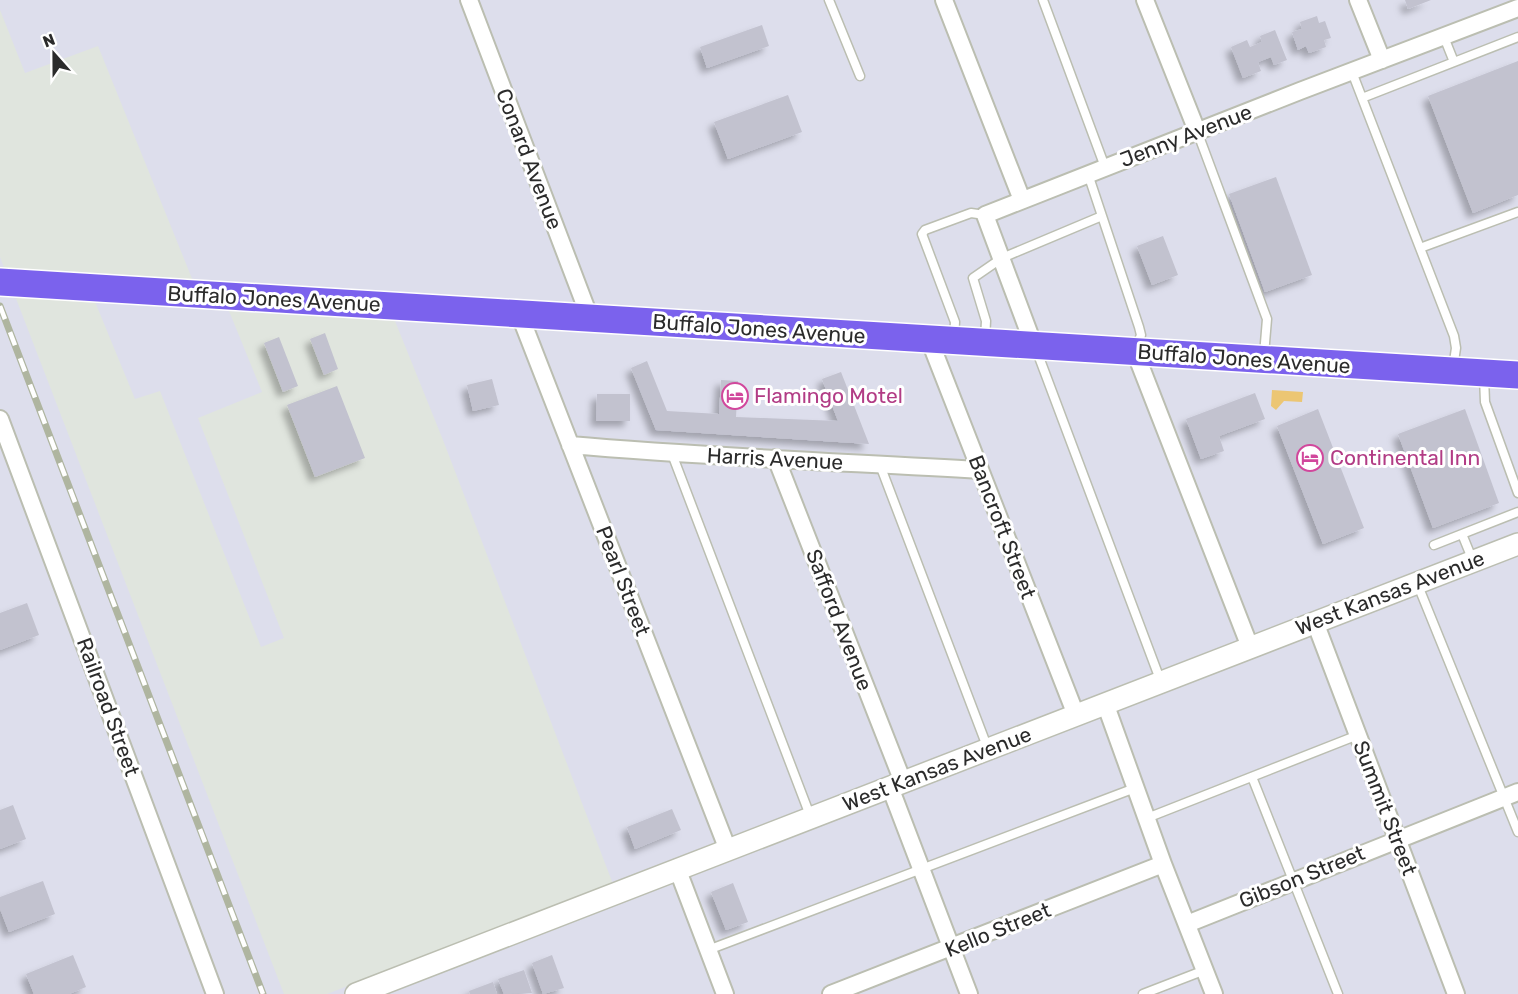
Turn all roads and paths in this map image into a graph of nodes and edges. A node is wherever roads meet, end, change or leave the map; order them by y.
1 (469, 0) edge
2 (829, 0) edge
3 (944, 0) edge
4 (1043, 0) edge
5 (1145, 0) edge
6 (1358, 0) edge
7 (1518, 8) edge
8 (1444, 37) junction
9 (1518, 37) edge
10 (1382, 60) junction
11 (1454, 62) junction
12 (1352, 72) junction
13 (860, 76) dead end
14 (1362, 98) junction
15 (1197, 131) junction
16 (1105, 167) junction
17 (1088, 174) junction
18 (1022, 200) junction
19 (1518, 212) edge
20 (985, 215) junction
21 (1102, 216) junction
22 (1420, 249) junction
23 (1002, 258) junction
24 (0, 282) edge
25 (519, 313) junction
26 (590, 318) junction
27 (942, 340) junction
28 (985, 343) junction
29 (1034, 346) junction
30 (1135, 352) junction
31 (1264, 360) junction
32 (1453, 371) junction
33 (1484, 373) junction
34 (1518, 375) edge
35 (0, 419) edge
36 (570, 445) junction
37 (672, 454) junction
38 (776, 458) junction
39 (879, 464) junction
40 (980, 470) junction
41 (1518, 493) edge
42 (1518, 512) edge
43 (1462, 534) junction
44 (1434, 544) dead end
45 (1518, 544) edge
46 (1473, 561) junction
47 (1417, 583) junction
48 (1315, 622) junction
49 (1250, 647) junction
50 (1161, 682) junction
51 (1105, 703) junction
52 (1076, 715) junction
53 (1358, 735) junction
54 (988, 749) junction
55 (1252, 777) junction
56 (896, 785) junction
57 (1135, 788) junction
58 (1511, 795) edge
59 (811, 818) junction
60 (1147, 818) junction
61 (1518, 832) edge
62 (1397, 839) junction
63 (728, 850) junction
64 (1163, 864) junction
65 (677, 868) junction
66 (921, 869) junction
67 (1293, 881) junction
68 (1187, 924) junction
69 (952, 948) junction
70 (708, 950) junction
71 (1205, 970) junction
72 (842, 992) edge
73 (215, 994) edge
74 (356, 994) edge
75 (725, 994) edge
76 (969, 994) edge
77 (1143, 994) edge
78 (1214, 994) edge
79 (1338, 994) edge
80 (1456, 994) edge

1 - 26 street, Conard Avenue
2 - 13 lane
3 - 18 street
4 - 16 lane
5 - 15 street
6 - 10 street
7 - 8 street, Jenny Avenue
8 - 10 street, Jenny Avenue
8 - 11 lane
9 - 11 lane
10 - 12 street, Jenny Avenue
11 - 14 lane
12 - 14 lane
12 - 15 street, Jenny Avenue
14 - 22 lane
15 - 16 street, Jenny Avenue
15 - 31 lane
16 - 17 street, Jenny Avenue
17 - 18 street, Jenny Avenue
17 - 21 lane
18 - 20 street, Jenny Avenue
19 - 22 lane
20 - 23 street
20 - 27 lane
21 - 23 lane
21 - 30 lane
22 - 32 lane
23 - 28 lane
23 - 29 street
24 - 25 main road, Buffalo Jones Avenue
25 - 26 main road, Buffalo Jones Avenue
25 - 36 street, Pearl Street
26 - 27 main road, Buffalo Jones Avenue
27 - 28 main road, Buffalo Jones Avenue
27 - 40 street, Bancroft Street
28 - 29 main road, Buffalo Jones Avenue
29 - 30 main road, Buffalo Jones Avenue
29 - 50 lane
30 - 31 main road, Buffalo Jones Avenue
30 - 49 street
31 - 32 main road, Buffalo Jones Avenue
32 - 33 main road, Buffalo Jones Avenue
33 - 34 main road, Buffalo Jones Avenue
33 - 41 lane
35 - 73 street, Railroad Street
36 - 37 street, Harris Avenue
36 - 63 street, Pearl Street
37 - 38 street, Harris Avenue
37 - 59 lane
38 - 39 street, Harris Avenue
38 - 56 street, Safford Avenue
39 - 40 street, Harris Avenue
39 - 54 lane
40 - 52 street, Bancroft Street
42 - 43 lane
43 - 44 lane
43 - 46 lane
45 - 46 street, West Kansas Avenue
46 - 47 street, West Kansas Avenue
47 - 48 street, West Kansas Avenue
47 - 58 lane
48 - 49 street, West Kansas Avenue
48 - 53 street, Summit Street
49 - 50 street, West Kansas Avenue
50 - 51 street, West Kansas Avenue
51 - 52 street, West Kansas Avenue
51 - 57 street
52 - 54 street, West Kansas Avenue
53 - 55 lane
53 - 62 street, Summit Street
54 - 56 street, West Kansas Avenue
55 - 60 lane
55 - 67 lane
56 - 59 street, West Kansas Avenue
56 - 66 street, Safford Avenue
57 - 60 street
57 - 66 lane
58 - 61 lane
58 - 62 street, Gibson Street
59 - 63 street, West Kansas Avenue
60 - 64 street
62 - 67 street, Gibson Street
62 - 80 street, Summit Street
63 - 65 street, West Kansas Avenue
64 - 68 street
64 - 69 street, Kello Street
65 - 70 street
65 - 74 street, West Kansas Avenue
66 - 69 street, Safford Avenue
66 - 70 lane
67 - 68 street, Gibson Street
67 - 79 lane
68 - 71 street
69 - 72 street, Kello Street
69 - 76 street, Safford Avenue
70 - 75 street
71 - 77 lane
71 - 78 street

